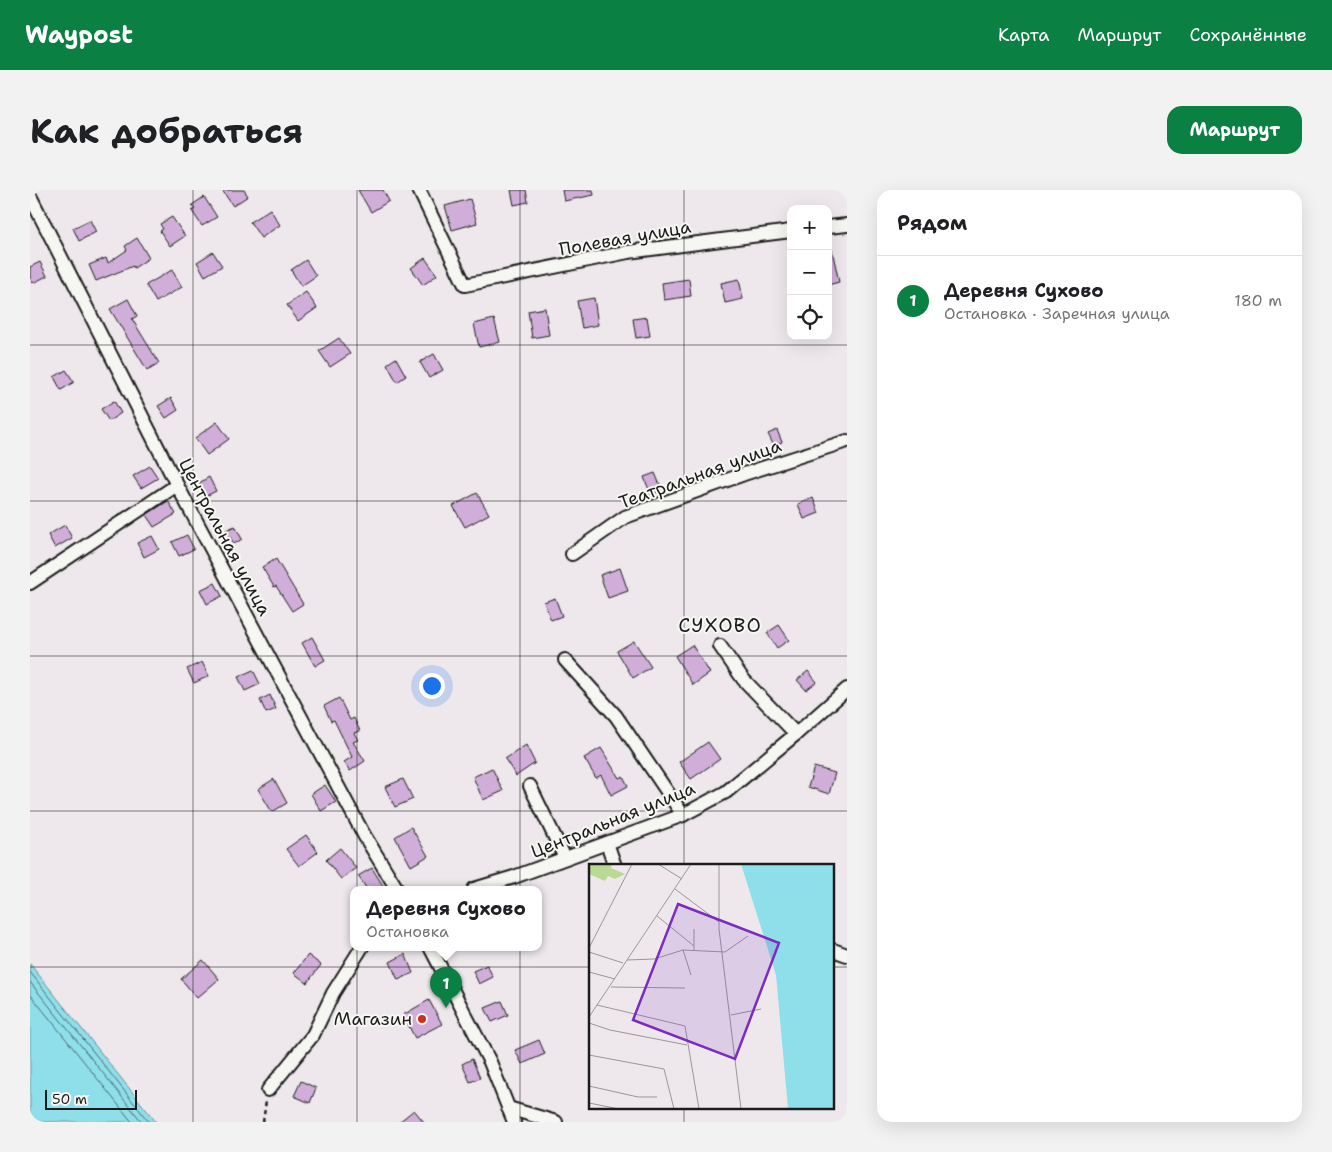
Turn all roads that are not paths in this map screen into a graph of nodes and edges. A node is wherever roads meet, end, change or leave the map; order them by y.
1 (419, 190) edge
2 (30, 196) edge
3 (847, 225) edge
4 (832, 227) edge
5 (787, 231) edge
6 (847, 441) edge
7 (177, 484) junction
8 (572, 554) dead end
9 (30, 583) edge
10 (720, 646) dead end
11 (565, 660) dead end
12 (847, 689) edge
13 (796, 734) junction
14 (530, 786) dead end
15 (683, 815) junction
16 (608, 843) junction
17 (565, 858) junction
18 (614, 864) edge
19 (395, 886) edge
20 (485, 886) edge
21 (834, 950) edge
22 (359, 951) edge
23 (432, 951) edge
24 (847, 954) edge
25 (268, 1090) road end
26 (508, 1108) junction
27 (514, 1122) edge
28 (556, 1122) edge

1 - 5 street, Полевая улица
2 - 7 street, Центральная улица
3 - 4 street
6 - 8 street, Театральная улица
7 - 9 street
7 - 19 street, Центральная улица
10 - 13 street
11 - 15 street
12 - 13 street, Центральная улица
13 - 15 street, Центральная улица
14 - 17 street
15 - 16 street, Центральная улица
16 - 17 street, Центральная улица
16 - 18 street
17 - 20 street, Центральная улица
21 - 24 street
22 - 25 street
23 - 26 street
26 - 27 street
26 - 28 street

